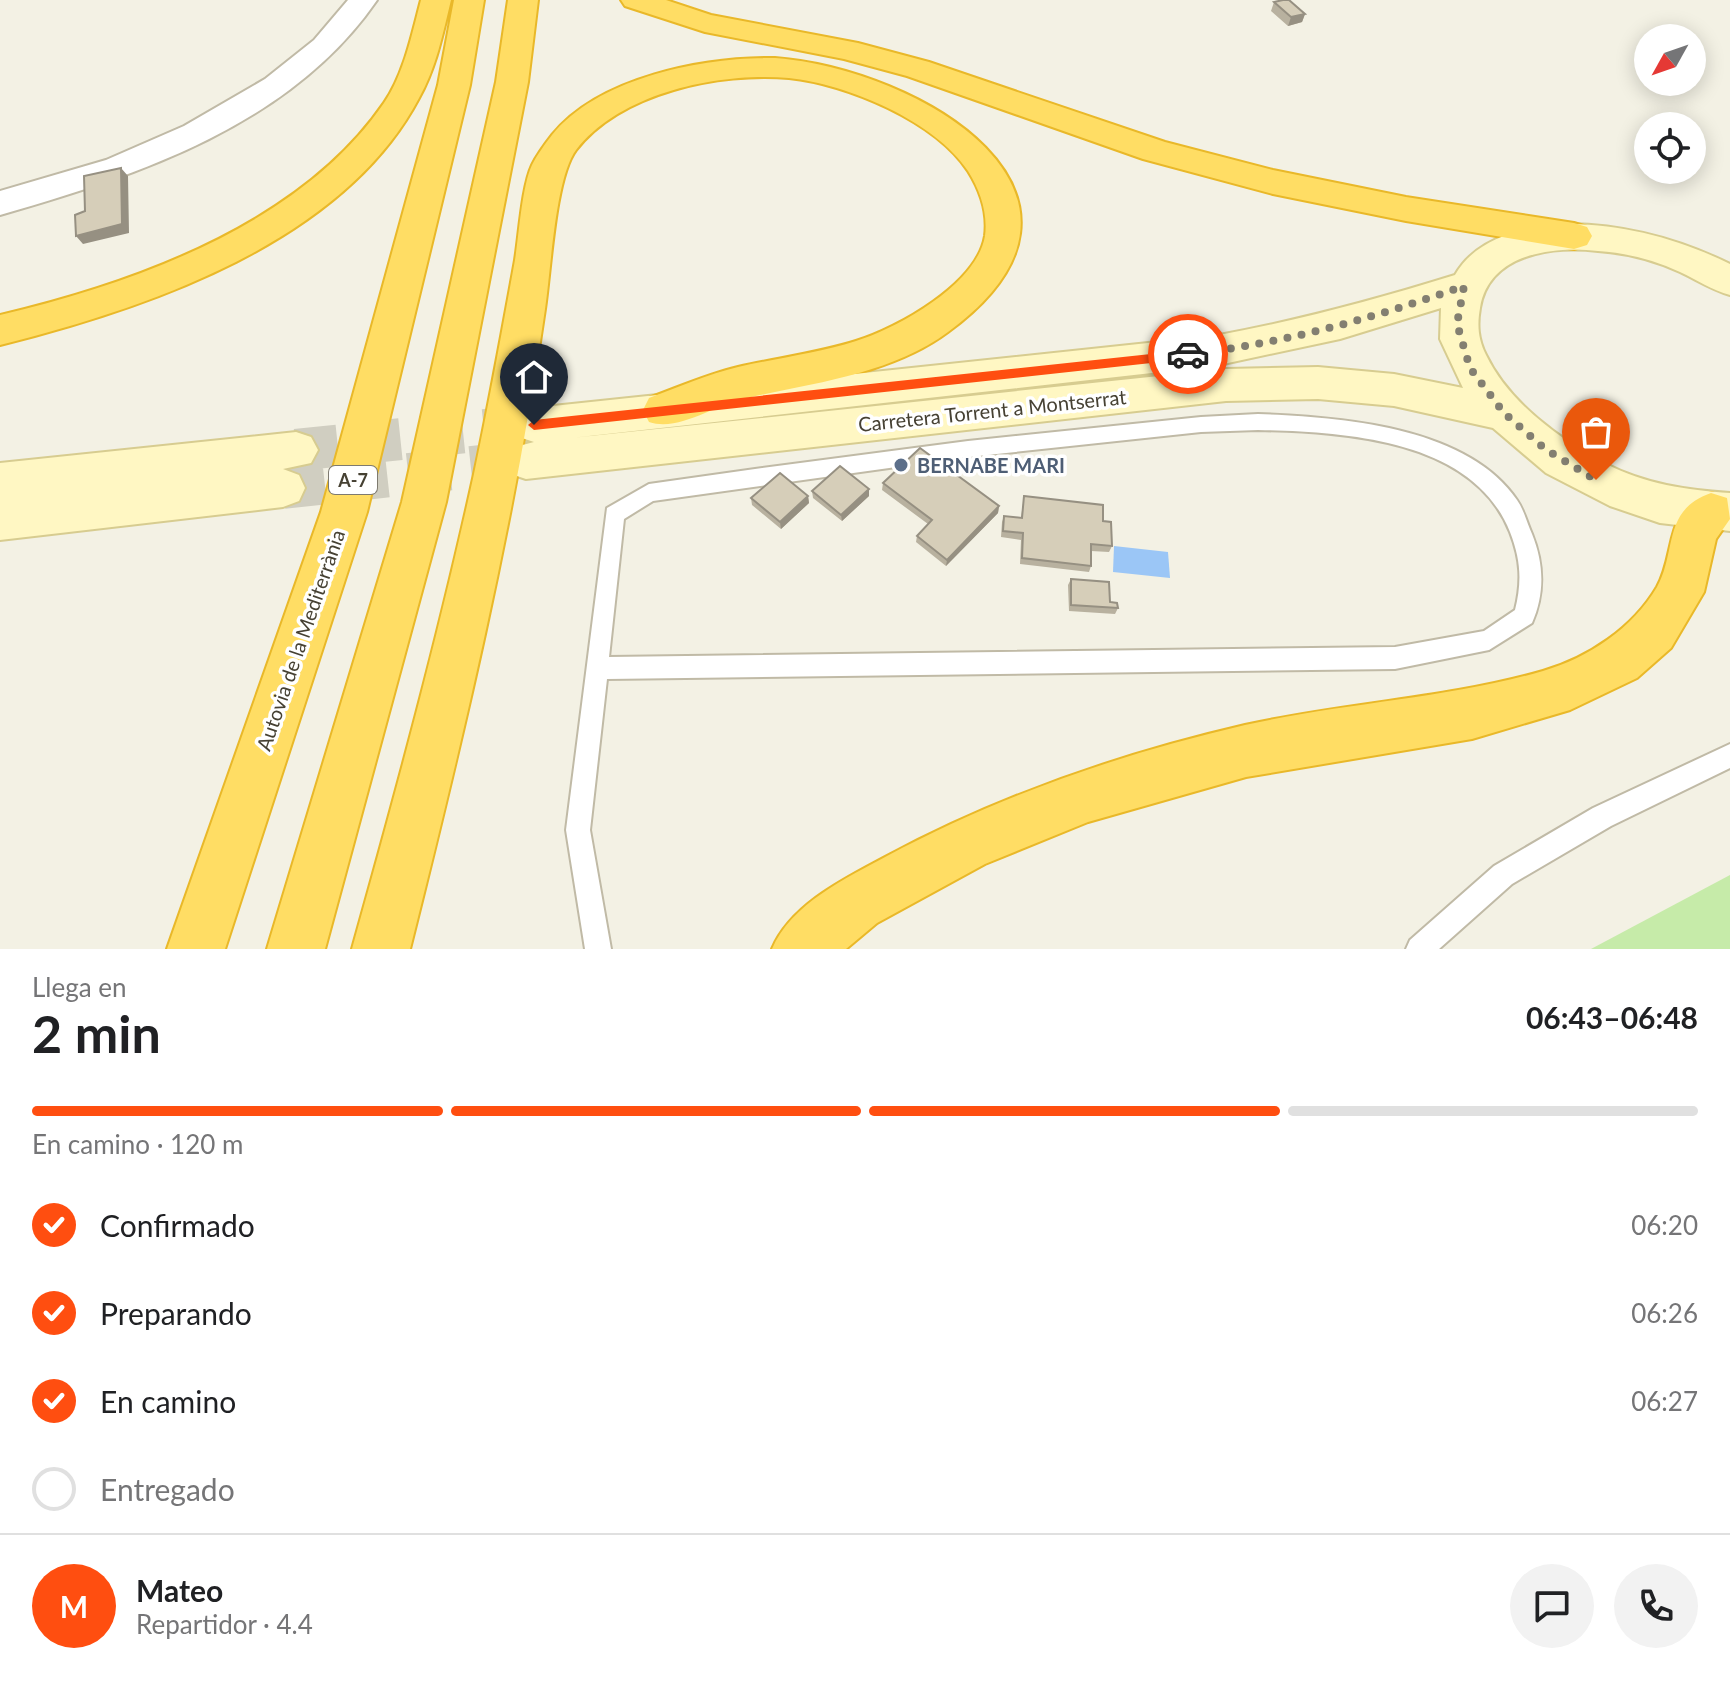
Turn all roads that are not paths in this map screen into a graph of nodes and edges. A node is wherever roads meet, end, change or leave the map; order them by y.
1 (363, 0) edge
2 (436, 0) edge
3 (469, 0) edge
4 (523, 0) edge
5 (636, 0) edge
6 (0, 203) edge
7 (1574, 236) junction
8 (1730, 281) edge
9 (1464, 286) junction
10 (0, 330) edge
11 (664, 410) junction
12 (1504, 413) junction
13 (0, 482) edge
14 (1720, 512) edge
15 (0, 520) edge
16 (597, 668) junction
17 (1730, 756) edge
18 (196, 949) edge
19 (296, 949) edge
20 (381, 949) edge
21 (598, 949) edge
22 (801, 949) edge
23 (1419, 949) edge

1 - 6 street
2 - 10 highway
3 - 18 highway, Autovia de la Mediterrània / A-7
4 - 19 highway
5 - 7 highway
7 - 8 main road
7 - 9 main road
9 - 11 main road, Carretera Torrent a Montserrat
9 - 12 main road
11 - 12 main road, Carretera Torrent a Montserrat
11 - 20 highway
12 - 14 main road
13 - 15 main road
14 - 22 highway
16 - 16 lane
16 - 21 lane
17 - 23 lane

